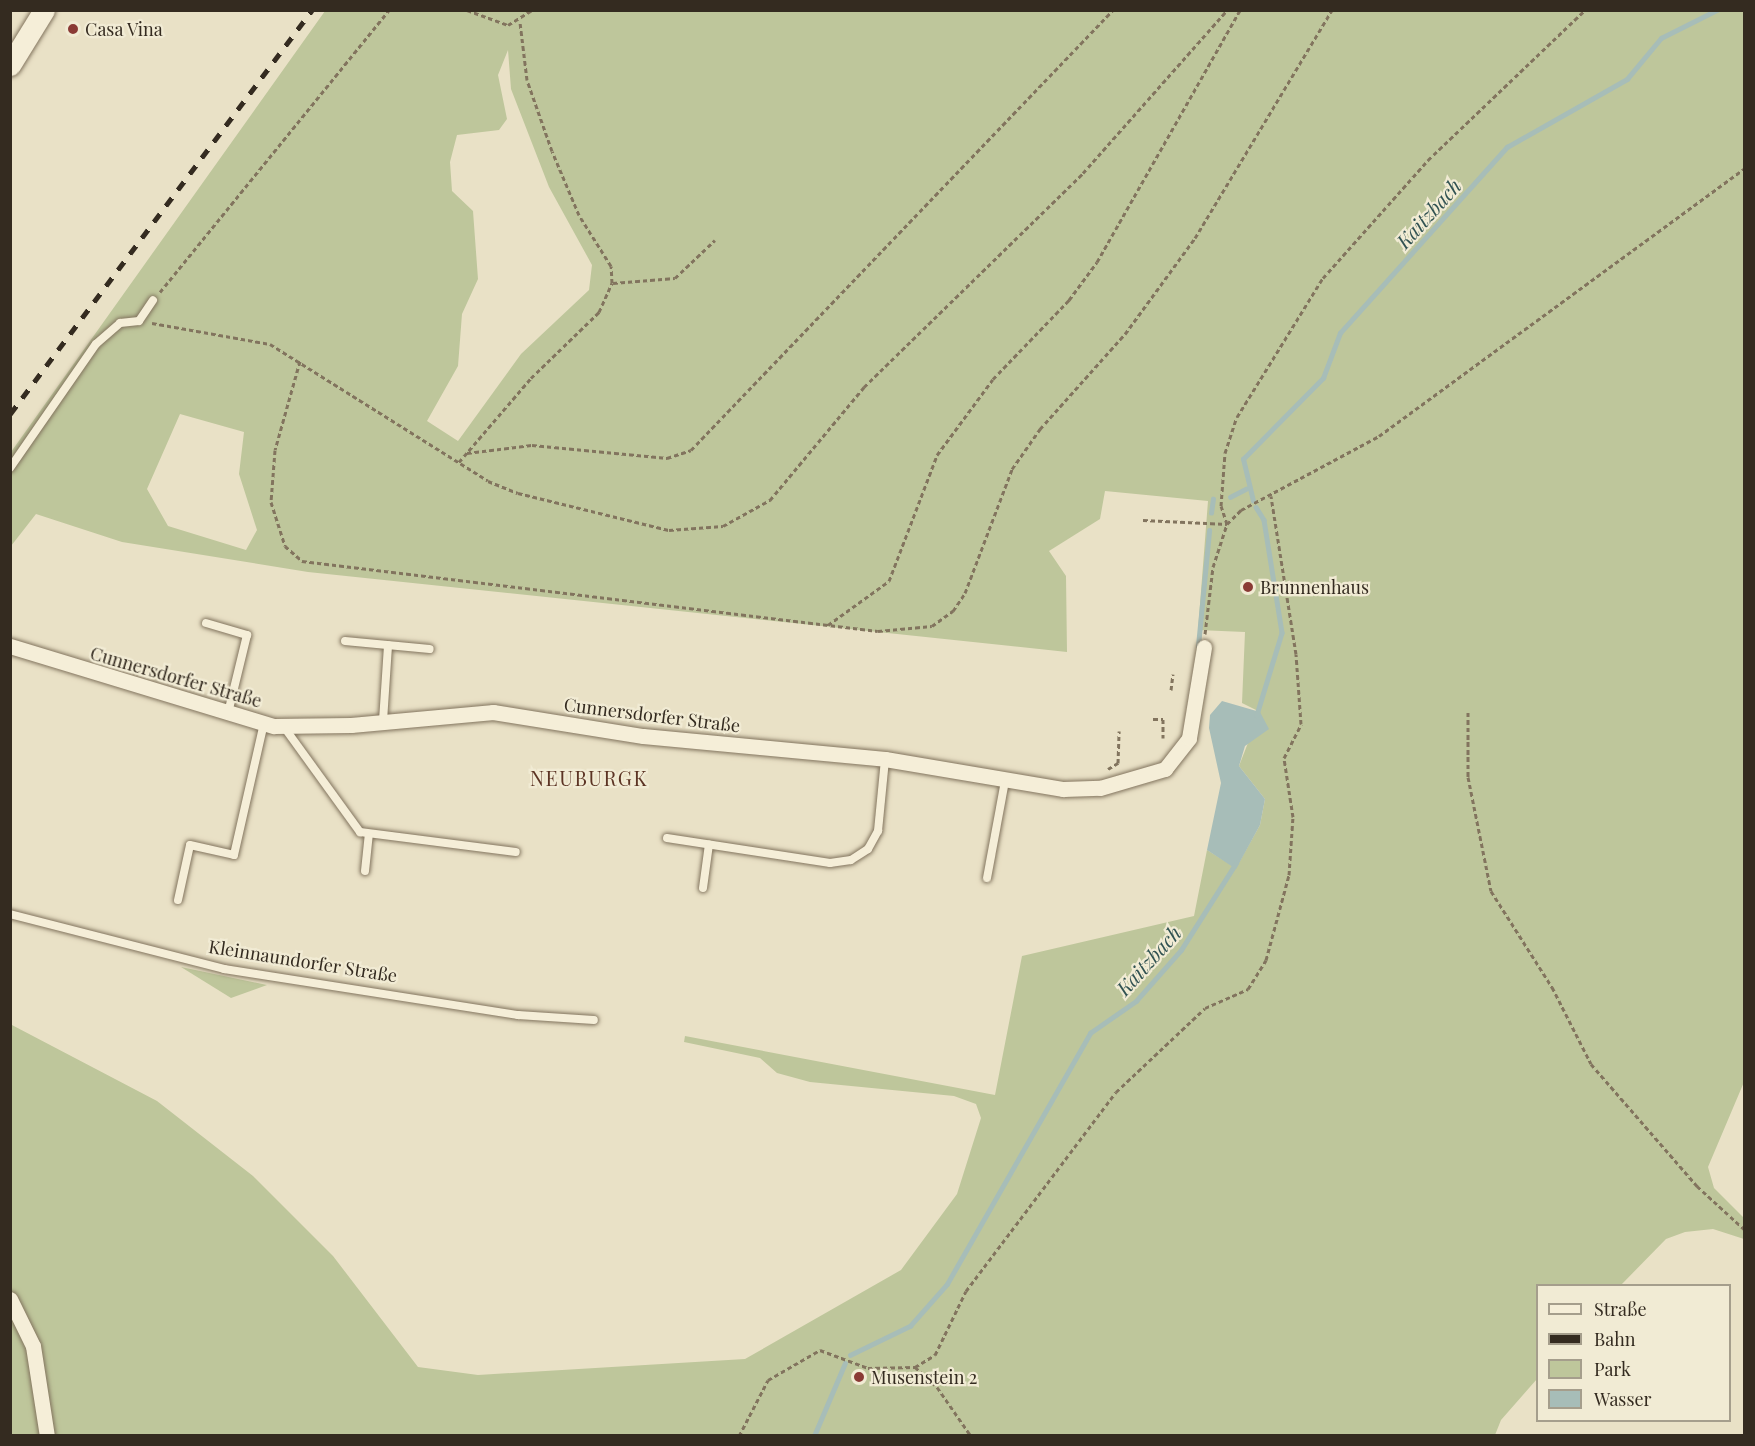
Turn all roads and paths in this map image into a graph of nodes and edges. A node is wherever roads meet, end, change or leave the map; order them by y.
1 (44, 10) edge
2 (389, 10) edge
3 (467, 10) edge
4 (532, 10) edge
5 (1113, 10) edge
6 (1227, 10) edge
7 (1240, 10) edge
8 (1332, 10) edge
9 (1585, 10) edge
10 (520, 22) junction
11 (10, 65) edge
12 (1744, 169) edge
13 (715, 240) dead end
14 (612, 283) junction
15 (153, 300) joint
16 (139, 321) junction
17 (300, 361) junction
18 (467, 453) junction
19 (459, 462) junction
20 (10, 468) edge
21 (1271, 496) junction
22 (1143, 520) dead end
23 (1227, 524) junction
24 (206, 623) dead end
25 (827, 625) junction
26 (345, 641) dead end
27 (388, 645) junction
28 (10, 646) edge
29 (1204, 647) joint
30 (430, 649) dead end
31 (1173, 674) dead end
32 (1171, 690) dead end
33 (1468, 712) dead end
34 (228, 713) junction
35 (1153, 719) dead end
36 (383, 721) junction
37 (264, 723) junction
38 (283, 726) junction
39 (1119, 731) dead end
40 (1162, 738) dead end
41 (885, 759) junction
42 (1100, 774) dead end
43 (1005, 781) junction
44 (369, 834) junction
45 (667, 838) dead end
46 (709, 844) junction
47 (516, 852) dead end
48 (364, 871) dead end
49 (987, 879) dead end
50 (703, 888) dead end
51 (178, 900) dead end
52 (10, 914) edge
53 (594, 1020) dead end
54 (1744, 1229) edge
55 (10, 1299) edge
56 (915, 1367) junction
57 (47, 1436) edge
58 (739, 1436) edge
59 (971, 1436) edge

1 - 11 main road
2 - 15 path
3 - 10 path
4 - 10 path
5 - 18 path
6 - 19 path
7 - 25 path
8 - 25 path
9 - 23 path
10 - 14 path
12 - 21 path
13 - 14 path
14 - 18 path
15 - 16 lane
16 - 17 path
16 - 20 lane
17 - 19 path
17 - 25 path
18 - 19 path
21 - 23 path
21 - 56 path
22 - 23 path
23 - 29 path
24 - 34 lane
26 - 27 lane
27 - 30 lane
27 - 36 lane
28 - 34 street, Cunnersdorfer Straße
29 - 43 street, Cunnersdorfer Straße
31 - 32 path
33 - 54 path
34 - 37 street, Cunnersdorfer Straße
35 - 40 path
36 - 38 street, Cunnersdorfer Straße
36 - 41 street, Cunnersdorfer Straße
37 - 38 street, Cunnersdorfer Straße
37 - 51 lane
38 - 44 lane
39 - 42 path
41 - 43 street, Cunnersdorfer Straße
41 - 46 lane
43 - 49 lane
44 - 47 lane
44 - 48 lane
45 - 46 lane
46 - 50 lane
52 - 53 lane, Kleinnaundorfer Straße
55 - 57 street
56 - 58 path
56 - 59 path

